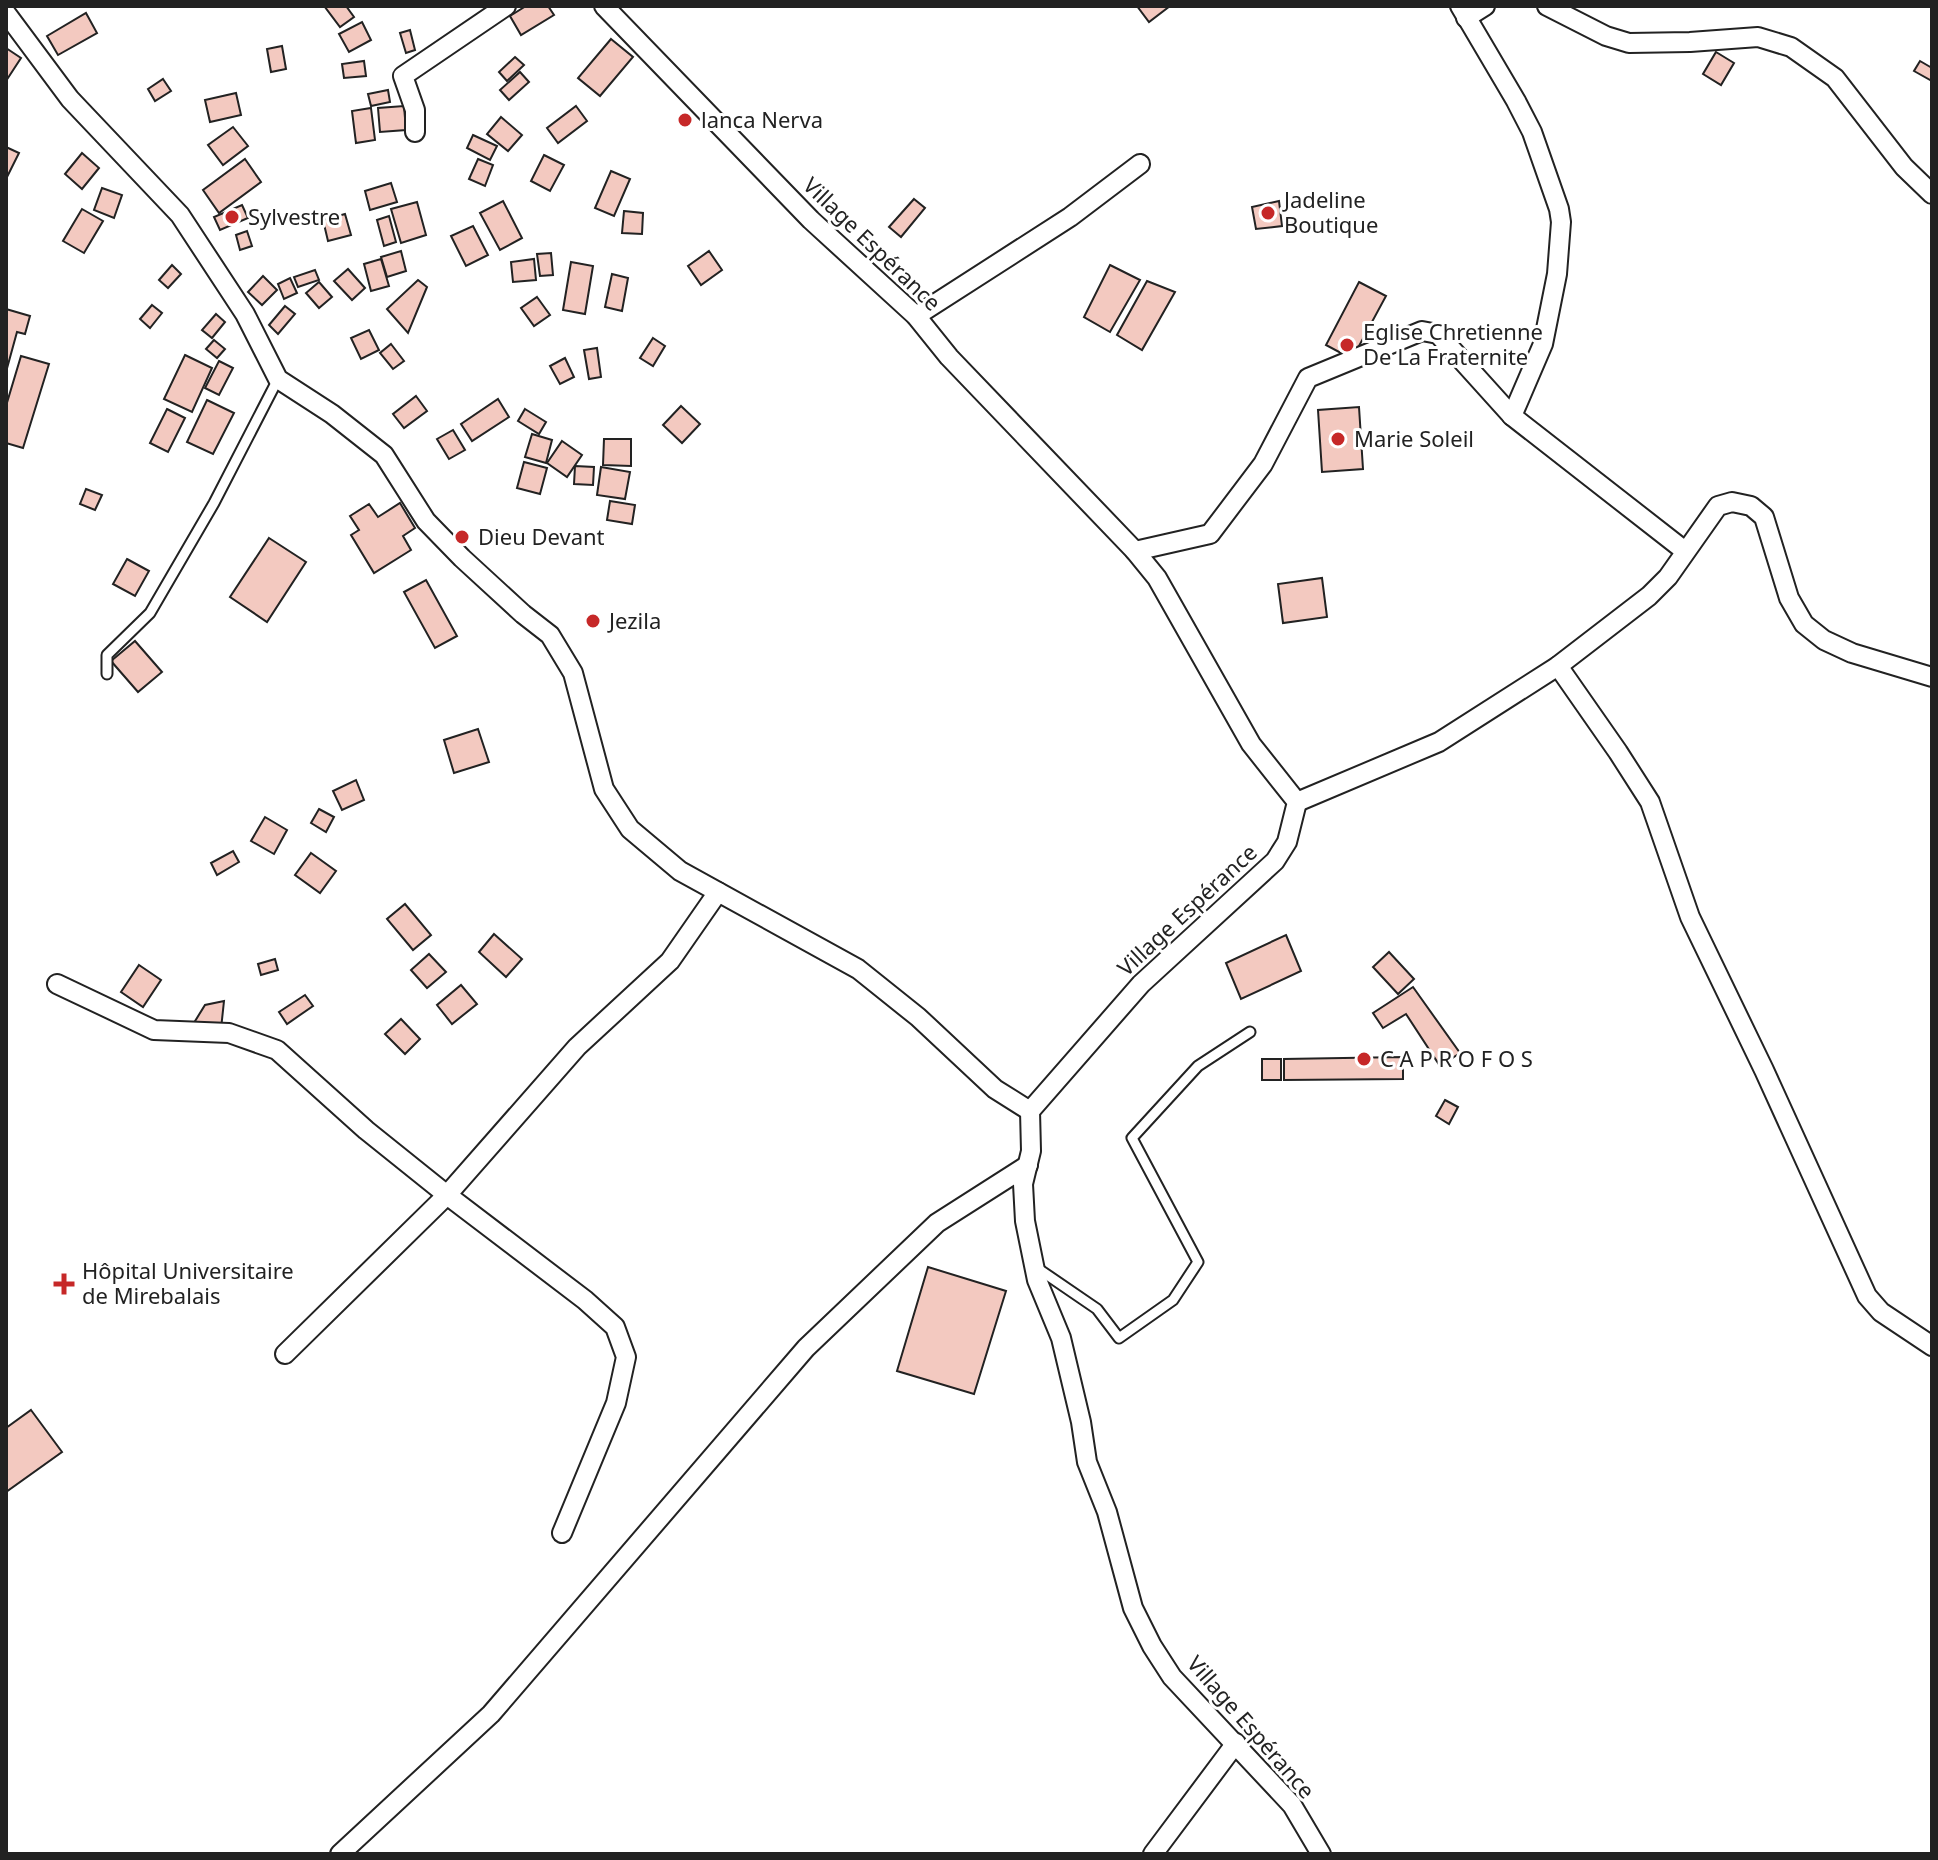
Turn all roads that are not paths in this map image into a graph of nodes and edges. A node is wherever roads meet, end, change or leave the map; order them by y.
1 (506, 6) edge
2 (604, 6) edge
3 (1485, 6) edge
4 (1547, 6) edge
5 (1463, 12) edge
6 (6, 13) edge
7 (415, 132) dead end
8 (1140, 164) dead end
9 (1932, 194) edge
10 (916, 316) junction
11 (278, 379) junction
12 (1512, 416) junction
13 (1135, 551) junction
14 (1685, 551) junction
15 (1558, 666) junction
16 (107, 674) dead end
17 (1932, 677) edge
18 (1297, 802) junction
19 (718, 892) junction
20 (57, 984) dead end
21 (1250, 1032) dead end
22 (1030, 1111) junction
23 (1028, 1165) junction
24 (447, 1195) junction
25 (1034, 1266) junction
26 (1932, 1346) edge
27 (285, 1354) dead end
28 (562, 1533) dead end
29 (1236, 1743) junction
30 (340, 1854) edge
31 (1153, 1854) edge
32 (1321, 1854) edge

1 - 7 street
2 - 10 street, Village Espérance
3 - 5 street
4 - 9 street
5 - 12 street
6 - 11 street
8 - 10 street
10 - 13 street, Village Espérance
11 - 16 lane
11 - 19 street
12 - 13 street
12 - 14 street
13 - 18 street, Village Espérance
14 - 15 street
14 - 17 street
15 - 18 street
15 - 26 street
18 - 22 street, Village Espérance
19 - 22 street
19 - 24 street
20 - 24 street
21 - 25 lane
22 - 23 street, Village Espérance
23 - 25 street, Village Espérance
23 - 30 street
24 - 27 street
24 - 28 street
25 - 29 street, Village Espérance
29 - 31 street
29 - 32 street, Village Espérance

